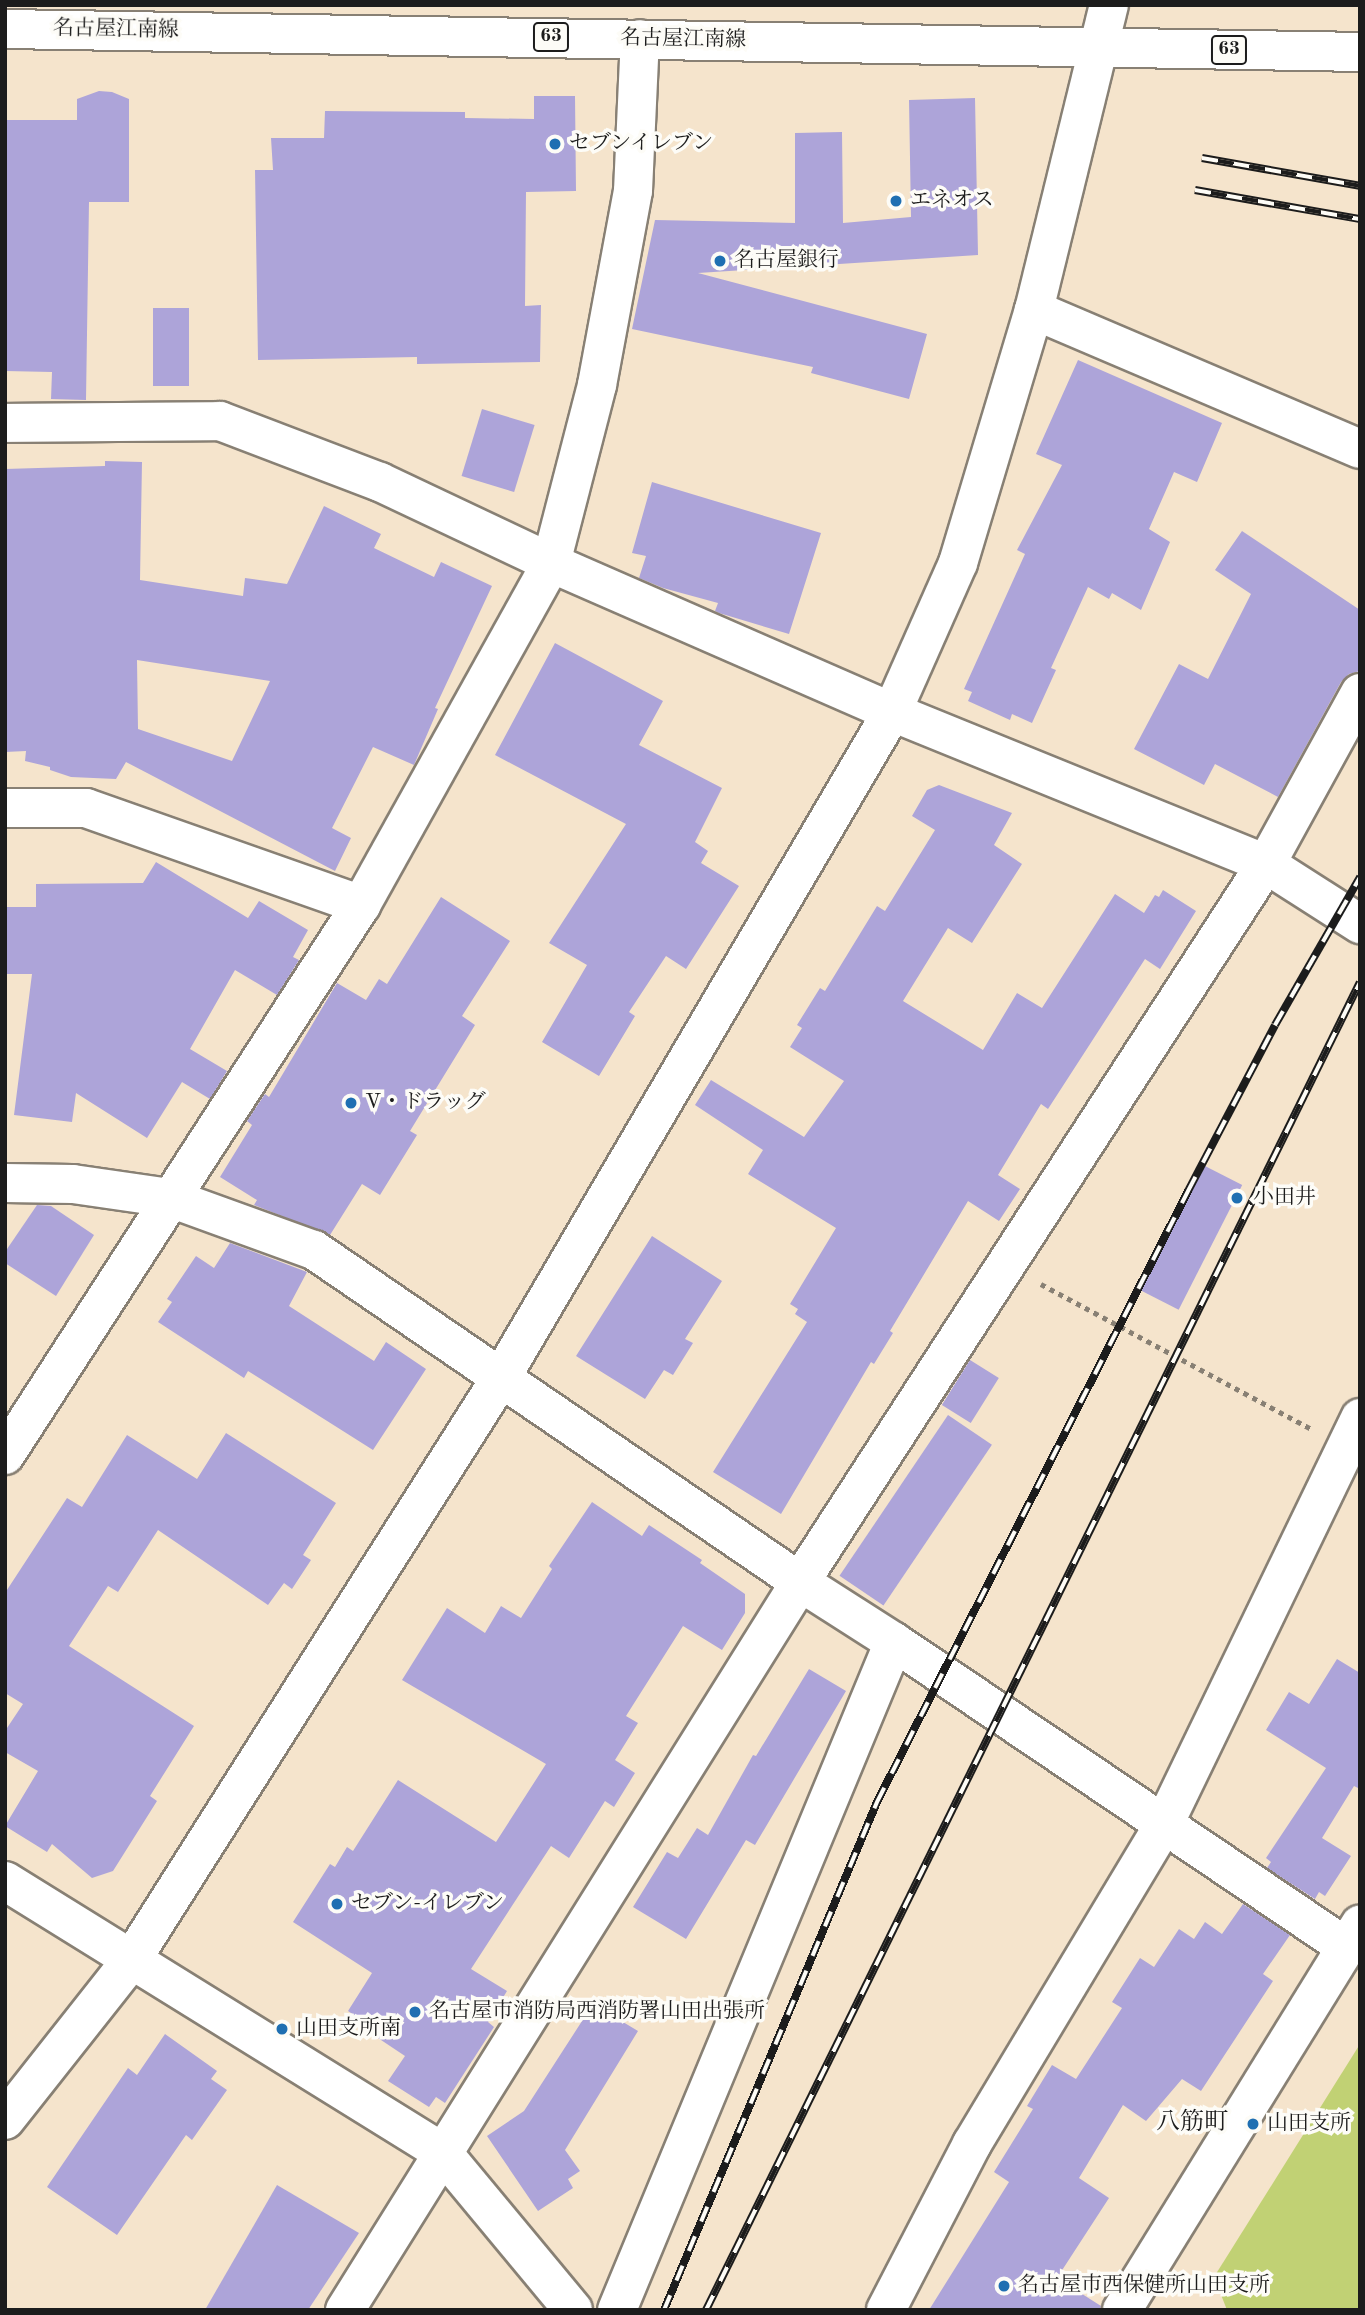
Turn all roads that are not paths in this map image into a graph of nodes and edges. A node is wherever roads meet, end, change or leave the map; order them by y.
1 (1109, 5) edge
2 (5, 29) edge
3 (640, 39) junction
4 (1098, 47) junction
5 (1360, 52) edge
6 (1034, 310) junction
7 (5, 423) edge
8 (1360, 449) edge
9 (551, 563) junction
10 (1360, 693) edge
11 (892, 712) junction
12 (5, 808) edge
13 (1266, 864) junction
14 (361, 905) junction
15 (1360, 924) edge
16 (5, 1183) edge
17 (170, 1198) junction
18 (502, 1376) junction
19 (1353, 1433) edge
20 (5, 1455) edge
21 (800, 1582) junction
22 (894, 1642) junction
23 (1164, 1824) junction
24 (5, 1881) edge
25 (1353, 1937) edge
26 (132, 1959) junction
27 (5, 2120) edge
28 (442, 2152) junction
29 (345, 2310) edge
30 (573, 2310) edge
31 (617, 2310) edge
32 (886, 2310) edge
33 (1122, 2310) edge

1 - 4 street
2 - 3 street, 名古屋江南線 / 63
3 - 4 street, 名古屋江南線 / 63
3 - 9 street
4 - 5 street, 名古屋江南線 / 63
4 - 6 street
6 - 8 street
6 - 11 street
7 - 9 street
9 - 11 street
9 - 14 street
10 - 13 street
11 - 13 street
11 - 18 street
12 - 14 street
13 - 15 street
13 - 21 street
14 - 17 street
16 - 17 street
17 - 18 street
17 - 20 street
18 - 21 street
18 - 26 street
19 - 23 street
21 - 22 street
21 - 28 street
22 - 23 street
22 - 31 street
23 - 25 street
23 - 32 street
24 - 26 street
25 - 33 street
26 - 27 street
26 - 28 street
28 - 29 street
28 - 30 street

